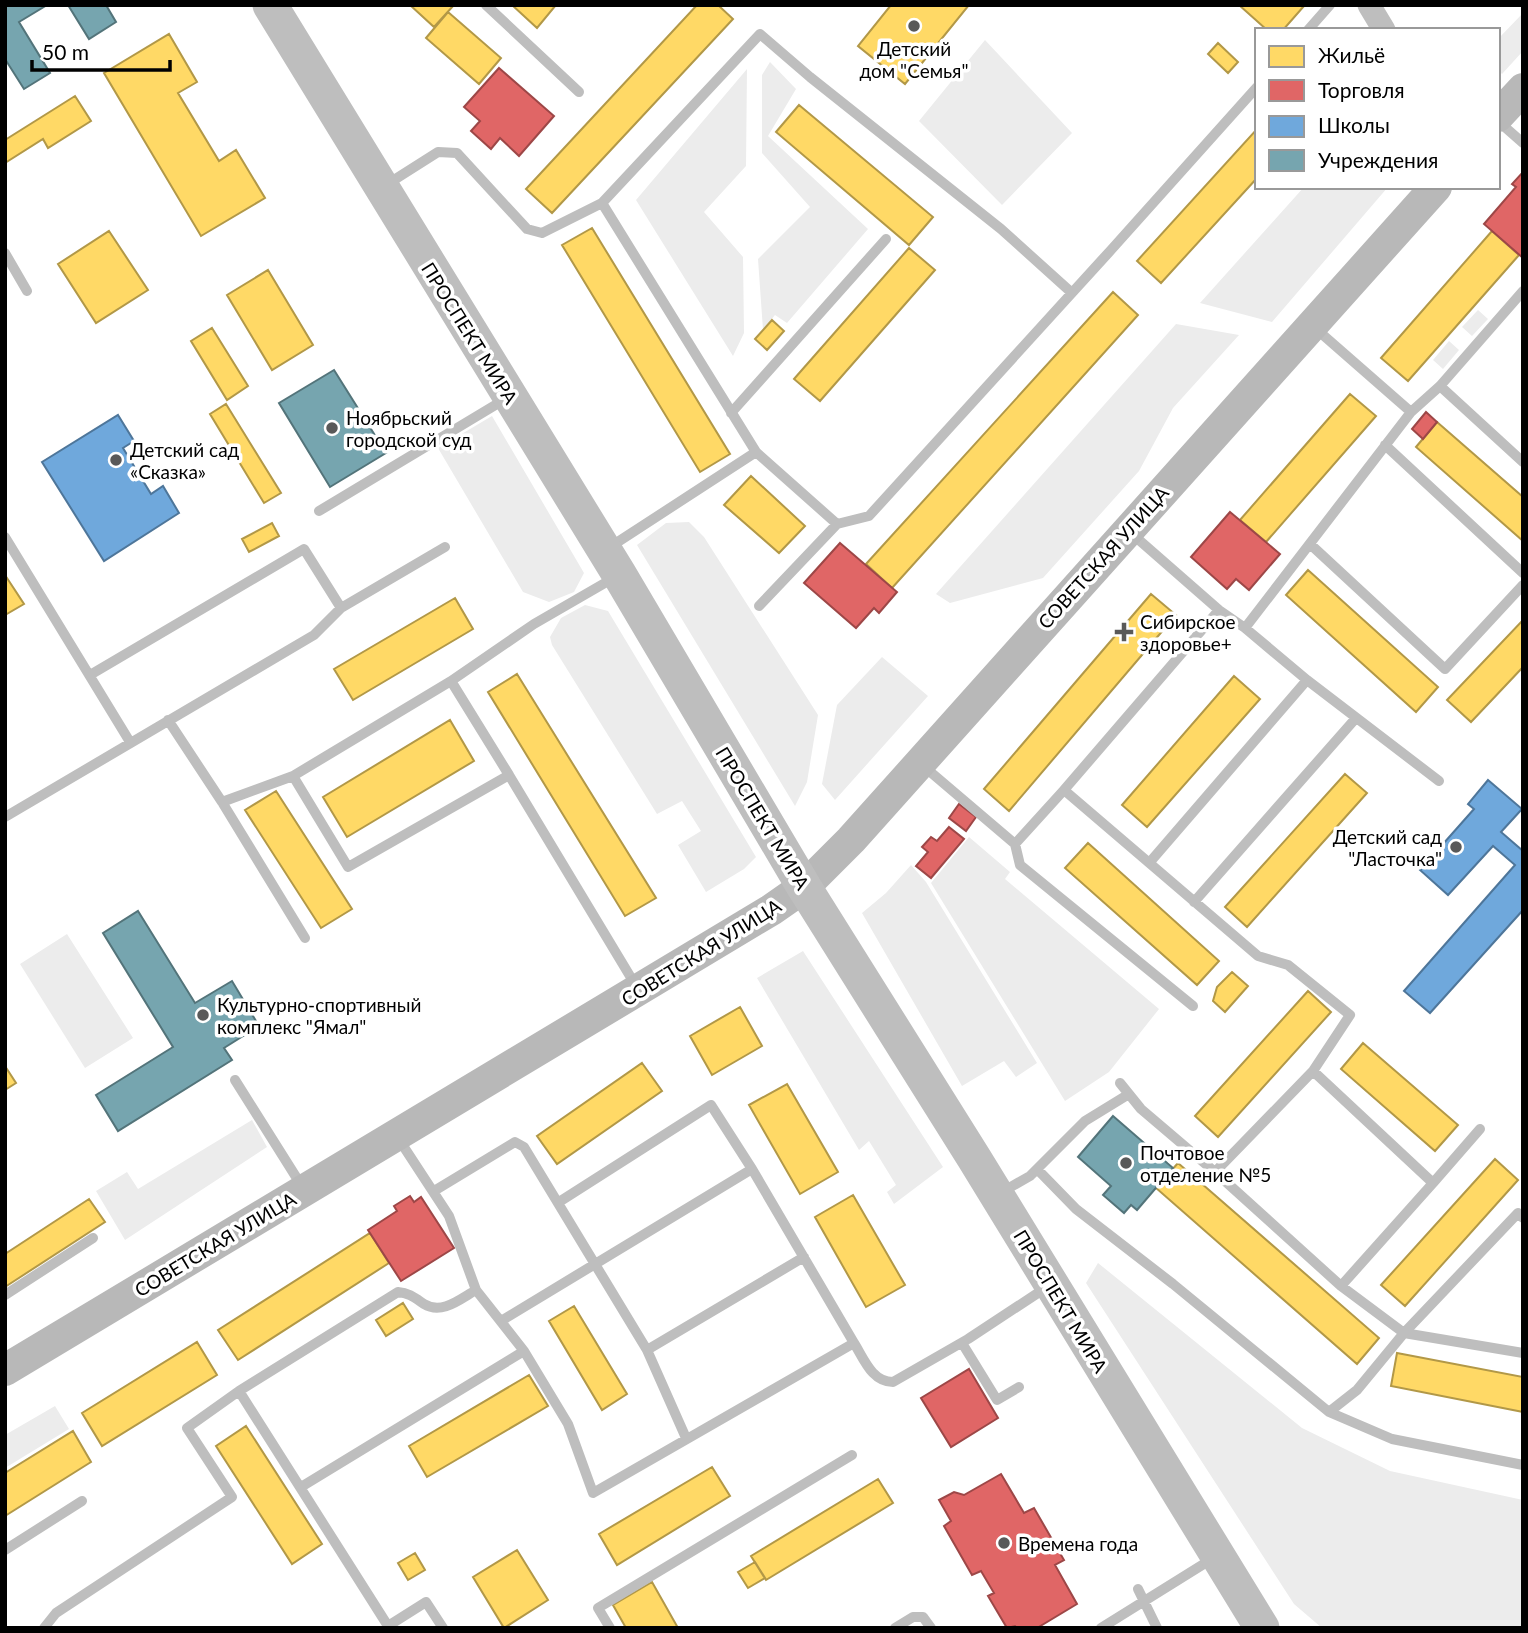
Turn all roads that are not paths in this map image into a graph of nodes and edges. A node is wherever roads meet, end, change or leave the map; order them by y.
1 (486, 5) edge
2 (1330, 5) edge
3 (1369, 5) edge
4 (273, 7) edge
5 (1310, 28) edge
6 (1383, 28) edge
7 (1255, 89) edge
8 (1523, 89) edge
9 (579, 92) dead end
10 (1500, 117) edge
11 (1500, 121) edge
12 (1523, 143) edge
13 (381, 188) junction
14 (1434, 189) edge
15 (603, 203) junction
16 (887, 239) dead end
17 (5, 253) edge
18 (27, 291) dead end
19 (1523, 291) edge
20 (1072, 293) junction
21 (1313, 326) junction
22 (1440, 386) junction
23 (509, 397) junction
24 (1411, 412) junction
25 (731, 413) junction
26 (1385, 445) junction
27 (756, 452) junction
28 (1523, 462) edge
29 (319, 511) dead end
30 (837, 524) junction
31 (1127, 530) junction
32 (5, 537) edge
33 (1310, 544) junction
34 (444, 547) dead end
35 (612, 563) junction
36 (1523, 573) edge
37 (1523, 585) edge
38 (759, 606) dead end
39 (341, 608) junction
40 (1219, 610) junction
41 (1245, 628) junction
42 (90, 675) junction
43 (1307, 680) junction
44 (451, 681) junction
45 (1356, 718) junction
46 (168, 720) junction
47 (130, 742) junction
48 (920, 763) junction
49 (509, 775) junction
50 (293, 776) junction
51 (1439, 781) dead end
52 (1064, 790) junction
53 (222, 803) junction
54 (5, 817) edge
55 (1015, 844) junction
56 (1150, 862) junction
57 (804, 887) junction
58 (1194, 902) junction
59 (305, 938) dead end
60 (639, 991) junction
61 (1192, 1006) dead end
62 (1313, 1071) junction
63 (235, 1080) dead end
64 (1120, 1083) dead end
65 (1129, 1094) junction
66 (1480, 1129) dead end
67 (396, 1135) junction
68 (752, 1169) junction
69 (1037, 1169) junction
70 (1215, 1172) junction
71 (1433, 1183) junction
72 (305, 1190) junction
73 (433, 1191) junction
74 (997, 1196) junction
75 (559, 1202) junction
76 (1523, 1218) edge
77 (93, 1238) dead end
78 (804, 1258) junction
79 (595, 1264) junction
80 (1050, 1284) junction
81 (1341, 1286) junction
82 (476, 1290) junction
83 (5, 1295) edge
84 (501, 1321) junction
85 (1404, 1333) junction
86 (854, 1343) junction
87 (962, 1343) junction
88 (647, 1350) junction
89 (524, 1351) junction
90 (1523, 1353) edge
91 (5, 1370) edge
92 (1019, 1387) dead end
93 (239, 1391) junction
94 (1329, 1412) junction
95 (685, 1438) junction
96 (852, 1455) dead end
97 (1523, 1465) edge
98 (301, 1487) junction
99 (82, 1501) dead end
100 (5, 1550) edge
101 (1221, 1560) junction
102 (1138, 1589) dead end
103 (1145, 1600) junction
104 (44, 1628) edge
105 (443, 1628) edge
106 (610, 1628) edge
107 (895, 1628) edge
108 (931, 1628) edge
109 (1101, 1628) edge
110 (1157, 1628) edge
111 (1246, 1628) edge
112 (1262, 1628) edge
113 (1279, 1628) edge

1 - 9 lane
2 - 5 lane
3 - 6 street
4 - 13 main road, ПРОСПЕКТ МИРА
7 - 20 lane
8 - 10 main road
11 - 12 lane
13 - 15 lane
13 - 23 main road, ПРОСПЕКТ МИРА
14 - 21 main road, СОВЕТСКАЯ УЛИЦА
15 - 20 lane
15 - 25 lane
16 - 25 lane
17 - 18 lane
19 - 22 lane
20 - 30 lane
21 - 24 lane
21 - 31 main road, СОВЕТСКАЯ УЛИЦА
22 - 24 lane
22 - 28 lane
23 - 29 lane
23 - 35 main road, ПРОСПЕКТ МИРА
24 - 26 lane
25 - 27 lane
26 - 33 lane
26 - 36 lane
27 - 30 lane
27 - 35 lane
30 - 38 lane
31 - 40 lane
31 - 48 main road, СОВЕТСКАЯ УЛИЦА
32 - 42 lane
33 - 37 lane
33 - 41 lane
34 - 39 lane
35 - 44 lane
35 - 57 main road, ПРОСПЕКТ МИРА
39 - 42 lane
39 - 46 lane
40 - 41 lane
40 - 52 lane
41 - 43 lane
42 - 47 lane
43 - 45 lane
43 - 56 lane
44 - 49 lane
44 - 50 lane
45 - 51 lane
45 - 58 lane
46 - 47 lane
46 - 53 lane
47 - 54 lane
48 - 55 lane
48 - 57 main road, СОВЕТСКАЯ УЛИЦА
49 - 50 lane
49 - 60 lane
50 - 53 lane
52 - 55 lane
52 - 56 lane
53 - 59 lane
55 - 61 lane
56 - 58 lane
57 - 60 main road, СОВЕТСКАЯ УЛИЦА
57 - 74 main road, ПРОСПЕКТ МИРА
58 - 62 lane
60 - 67 main road, СОВЕТСКАЯ УЛИЦА
62 - 70 lane
62 - 71 lane
63 - 72 lane
64 - 65 lane
65 - 69 lane
65 - 70 lane
66 - 71 lane
67 - 72 main road, СОВЕТСКАЯ УЛИЦА
67 - 73 lane
68 - 75 lane
68 - 78 lane
68 - 79 lane
69 - 74 lane
69 - 94 lane
70 - 81 lane
71 - 81 lane
72 - 91 main road, СОВЕТСКАЯ УЛИЦА
73 - 75 lane
73 - 82 lane
74 - 80 main road, ПРОСПЕКТ МИРА
75 - 79 lane
76 - 85 lane
77 - 83 lane
78 - 86 lane
78 - 88 lane
79 - 84 lane
79 - 88 lane
80 - 87 lane
80 - 101 main road, ПРОСПЕКТ МИРА
81 - 85 lane
82 - 84 lane
82 - 93 lane
84 - 89 lane
85 - 90 lane
85 - 94 lane
86 - 87 lane
86 - 95 lane
87 - 92 lane
88 - 95 lane
89 - 95 lane
89 - 98 lane
93 - 98 lane
93 - 104 lane
94 - 97 lane
96 - 106 lane
98 - 105 lane
99 - 100 lane
101 - 103 lane
101 - 111 main road
101 - 112 main road, ПРОСПЕКТ МИРА
101 - 113 main road
102 - 103 lane
103 - 109 lane
103 - 110 lane
107 - 108 lane

